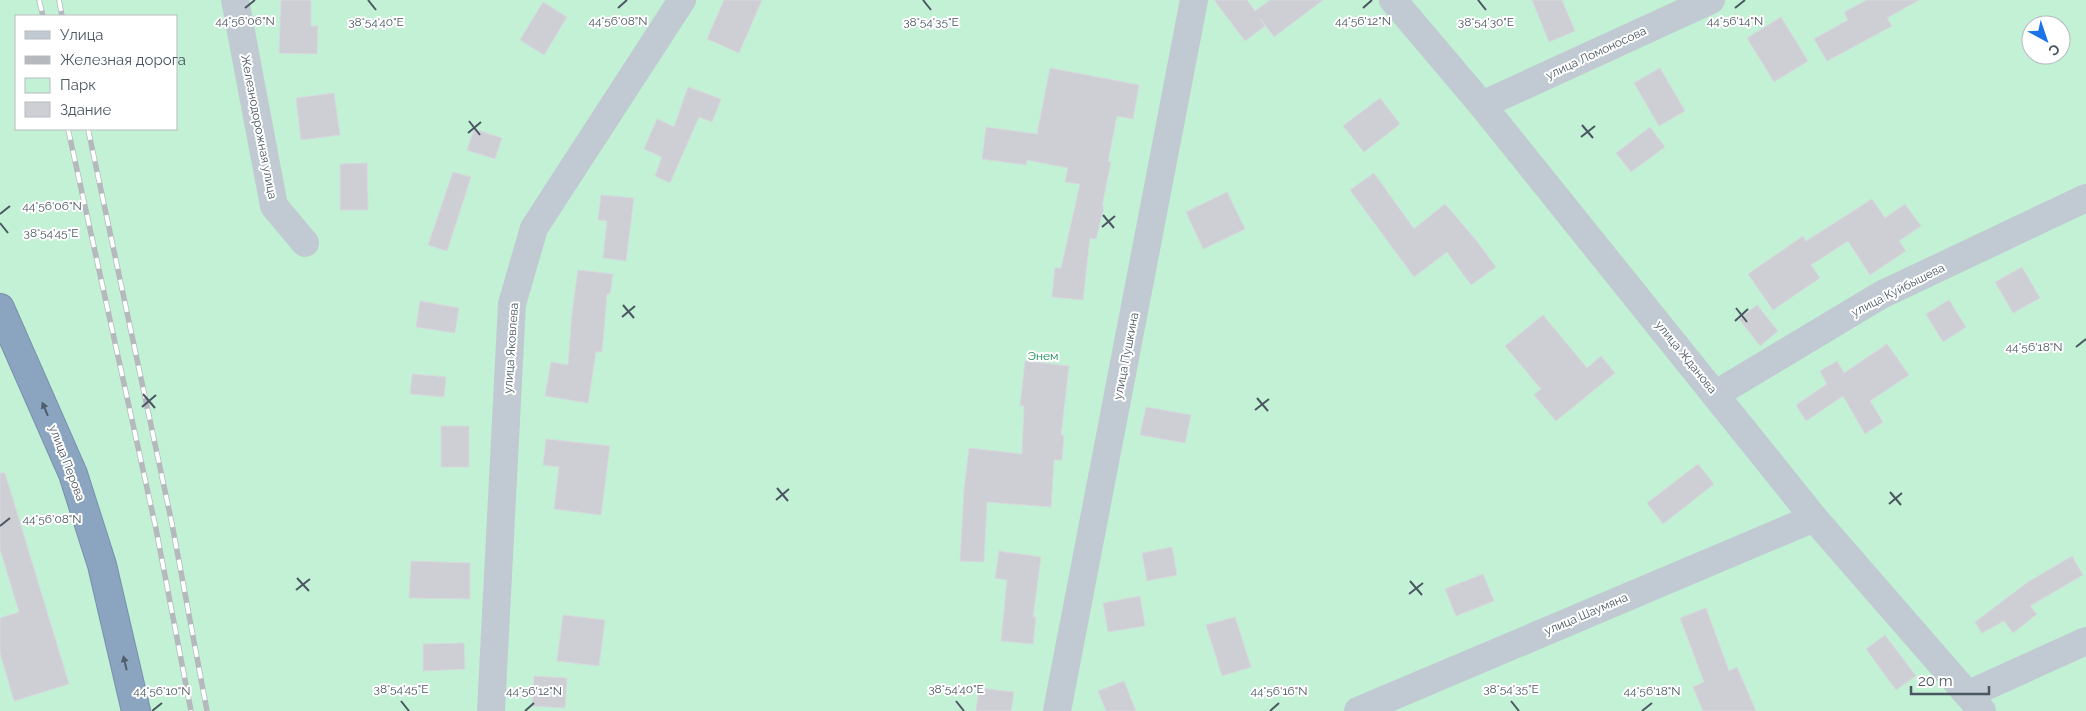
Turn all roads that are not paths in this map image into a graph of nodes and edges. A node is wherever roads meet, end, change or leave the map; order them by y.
1 (235, 0) edge
2 (682, 0) edge
3 (1194, 0) edge
4 (1393, 0) edge
5 (1711, 0) edge
6 (1482, 105) junction
7 (2086, 198) edge
8 (306, 243) dead end
9 (0, 308) edge
10 (1716, 394) junction
11 (1814, 518) junction
12 (2086, 640) edge
13 (1976, 703) edge
14 (136, 711) edge
15 (491, 711) edge
16 (1057, 711) edge
17 (1358, 711) edge

1 - 8 street, Железнодорожная улица
2 - 15 street, улица Яковлева
3 - 16 street, улица Пушкина
4 - 6 street, улица Жданова
5 - 6 street, улица Ломоносова
6 - 10 street, улица Жданова
7 - 10 street, улица Куйбышева
14 -> 9 highway, улица Перова
10 - 11 street, улица Жданова
11 - 13 street, улица Жданова
11 - 17 street, улица Шаумяна
12 - 13 street

